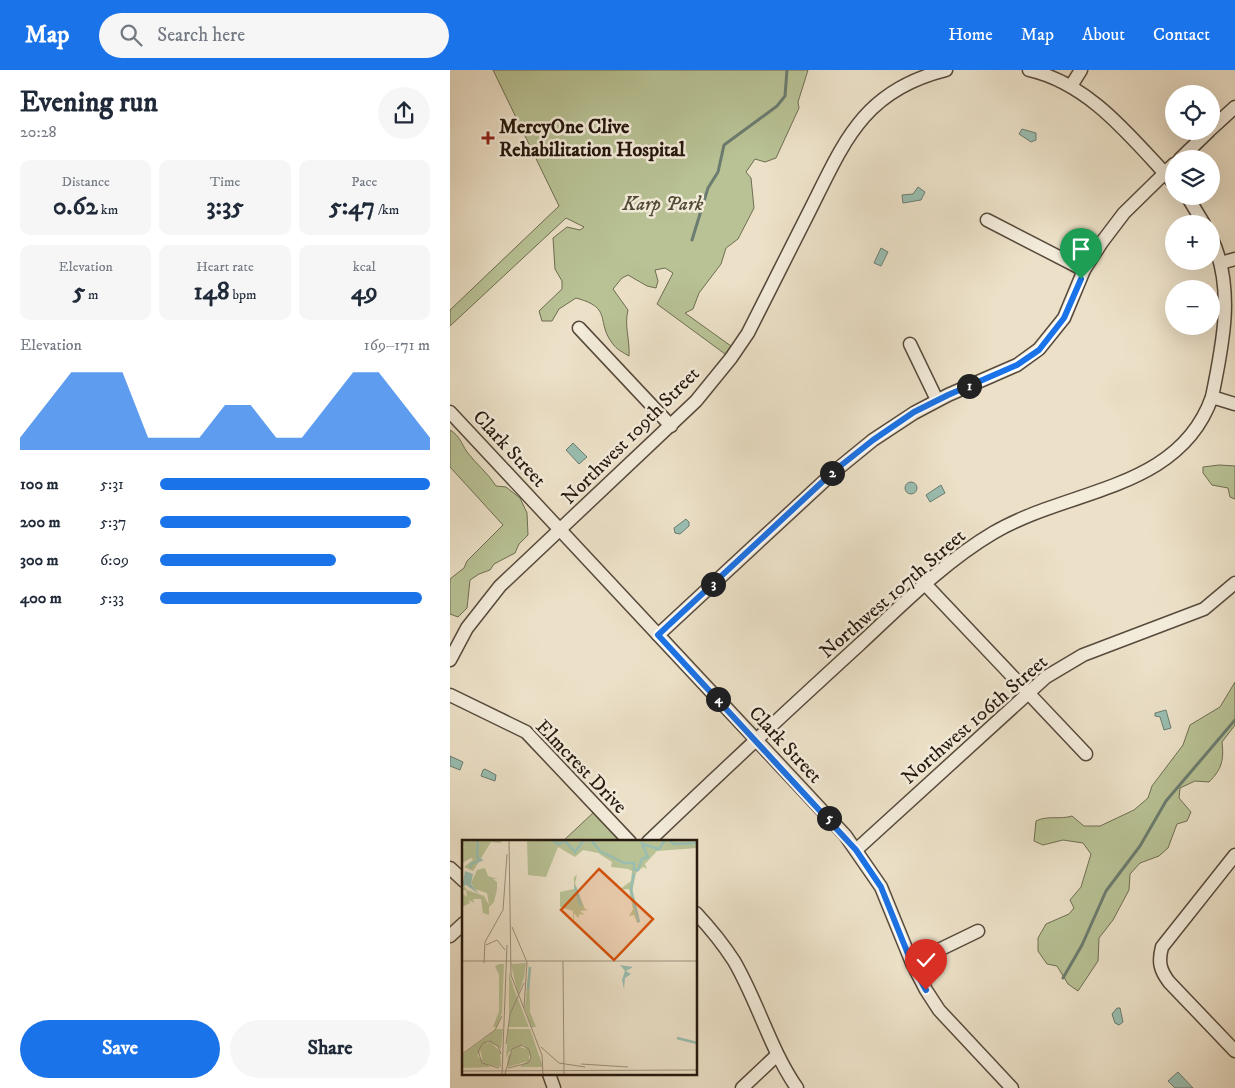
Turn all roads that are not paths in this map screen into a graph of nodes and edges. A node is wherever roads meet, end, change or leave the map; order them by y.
1 (946, 70) edge
2 (1029, 70) edge
3 (1081, 70) edge
4 (920, 74) edge
5 (1071, 86) junction
6 (1235, 107) edge
7 (1220, 121) edge
8 (1200, 140) edge
9 (1189, 150) edge
10 (1165, 165) edge
11 (1165, 173) edge
12 (987, 220) dead end
13 (1235, 259) edge
14 (1221, 263) joint
15 (1084, 270) junction
16 (579, 328) dead end
17 (910, 344) dead end
18 (1212, 397) junction
19 (937, 400) junction
20 (1235, 404) edge
21 (450, 412) edge
22 (671, 426) junction
23 (560, 530) junction
24 (1235, 583) edge
25 (925, 584) junction
26 (658, 635) junction
27 (450, 660) edge
28 (1027, 693) junction
29 (450, 695) edge
30 (756, 740) junction
31 (1086, 754) dead end
32 (628, 840) edge
33 (650, 840) edge
34 (856, 850) junction
35 (1235, 855) edge
36 (450, 868) edge
37 (462, 879) edge
38 (698, 915) edge
39 (462, 925) edge
40 (978, 931) dead end
41 (450, 936) edge
42 (912, 964) junction
43 (1235, 1051) edge
44 (778, 1055) junction
45 (550, 1076) edge
46 (554, 1088) edge
47 (742, 1088) edge
48 (797, 1088) edge
49 (1012, 1088) edge

1 - 4 street, Northwest 109th Street
2 - 5 street
3 - 5 street
4 - 22 street, Northwest 109th Street
5 - 10 street
6 - 7 street
8 - 9 street
11 - 15 street
12 - 15 street
13 - 14 street
14 - 18 street, Northwest 107th Street
15 - 19 street
16 - 22 street
17 - 19 street
18 - 20 street
18 - 25 street, Northwest 107th Street
19 - 26 street
21 - 23 street, Clark Street
22 - 23 street, Northwest 109th Street
23 - 26 street, Clark Street
23 - 27 street, Northwest 109th Street
24 - 28 street, Northwest 106th Street
25 - 28 street
25 - 30 street, Northwest 107th Street
26 - 30 street, Clark Street
28 - 31 street
28 - 34 street, Northwest 106th Street
29 - 32 street, Elmcrest Drive
30 - 33 street, Northwest 107th Street
30 - 34 street, Clark Street
34 - 42 street, Clark Street
35 - 43 street
36 - 37 street
38 - 44 street
39 - 41 street
40 - 42 street
42 - 49 street, Clark Street
44 - 47 street
44 - 48 street
45 - 46 street

